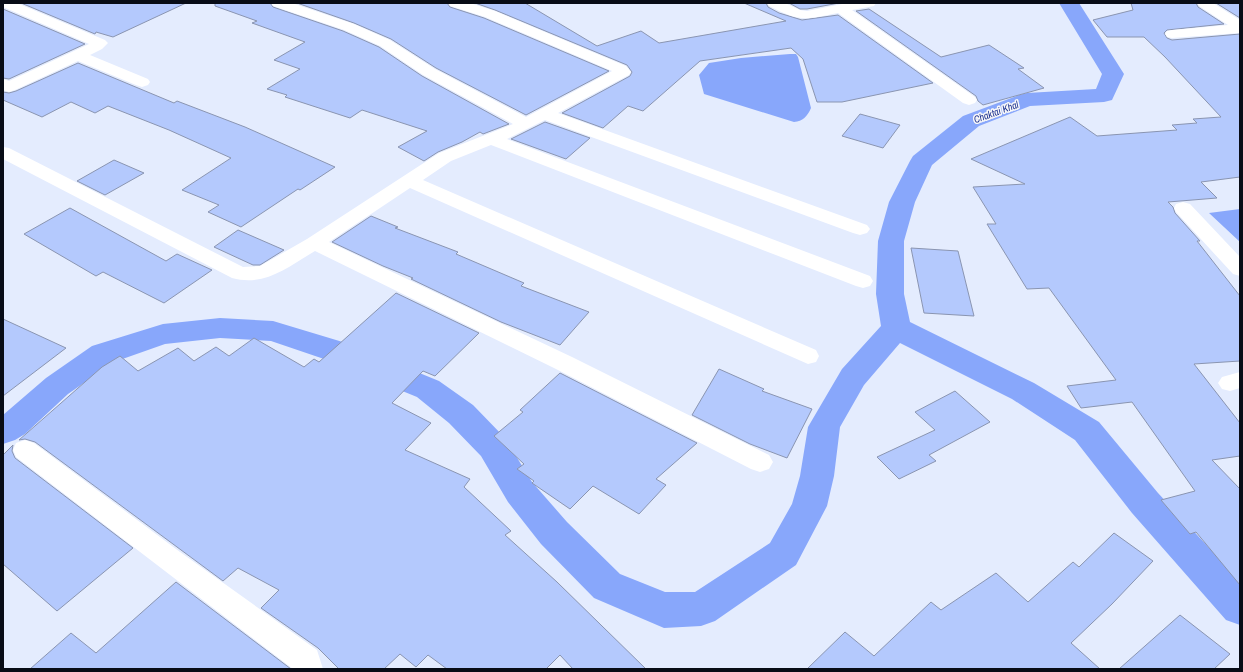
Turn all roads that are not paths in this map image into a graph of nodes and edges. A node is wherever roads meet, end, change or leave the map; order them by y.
1 (5, 3) edge
2 (278, 3) edge
3 (455, 3) edge
4 (774, 3) edge
5 (869, 3) edge
6 (1204, 3) edge
7 (841, 9) junction
8 (1240, 28) edge
9 (1172, 34) dead end
10 (77, 55) junction
11 (142, 82) dead end
12 (3, 84) edge
13 (969, 100) dead end
14 (544, 114) junction
15 (525, 123) junction
16 (491, 138) junction
17 (3, 152) edge
18 (408, 180) junction
19 (1183, 208) dead end
20 (860, 229) dead end
21 (314, 243) junction
22 (1240, 269) edge
23 (863, 281) dead end
24 (808, 356) dead end
25 (25, 450) dead end
26 (760, 462) dead end
27 (308, 669) edge

1 - 10 street
2 - 15 street
3 - 14 street
4 - 7 street
5 - 7 street
6 - 8 street
7 - 13 street
8 - 9 street
10 - 11 street
10 - 12 street
14 - 15 street
14 - 20 street
15 - 16 street
16 - 18 street
16 - 23 street
17 - 21 street
18 - 21 street
18 - 24 street
19 - 22 street
21 - 26 street
25 - 27 street

